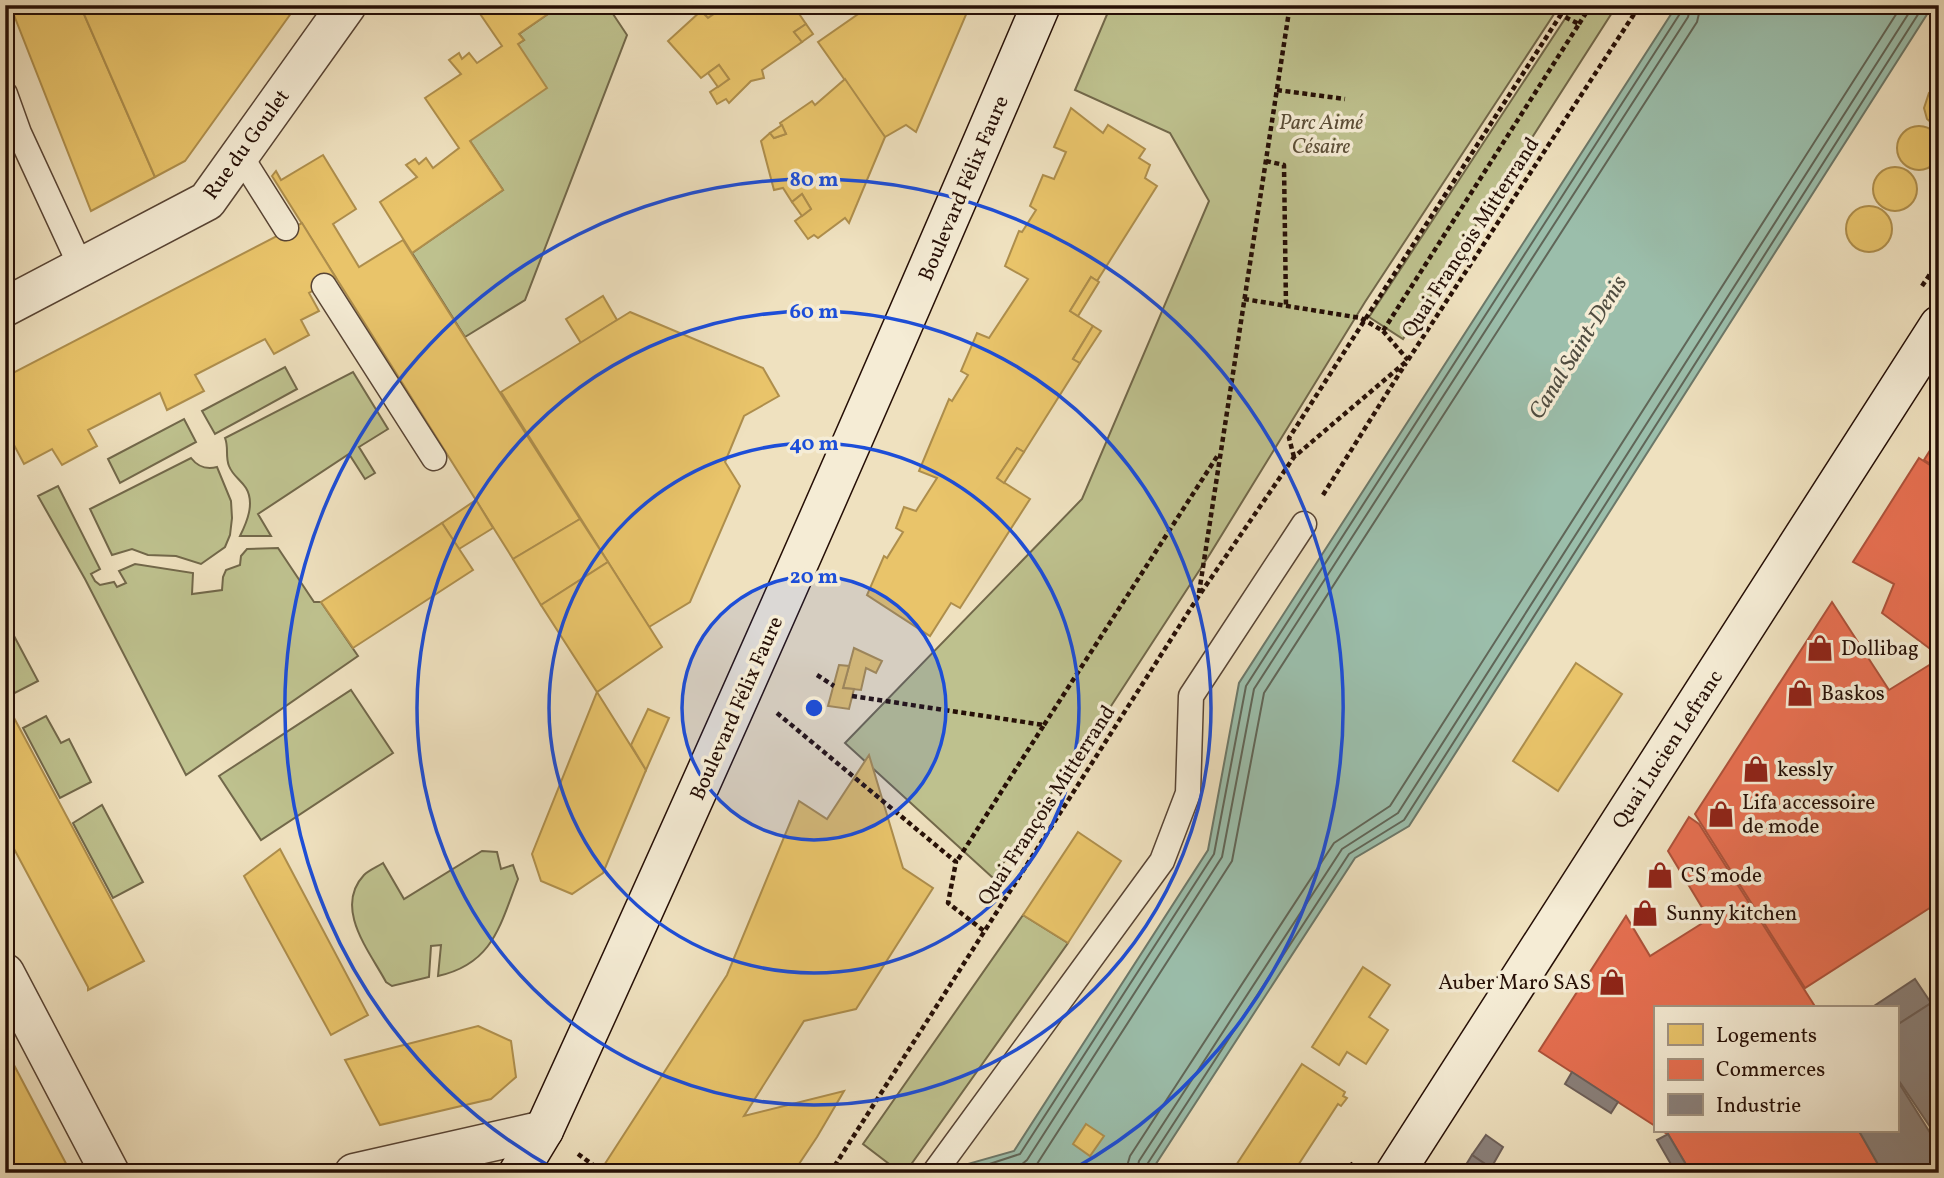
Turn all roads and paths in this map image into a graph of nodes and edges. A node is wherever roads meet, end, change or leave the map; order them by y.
1 (347, 5) edge
2 (1041, 5) edge
3 (1290, 5) edge
4 (1567, 5) edge
5 (1591, 5) edge
6 (1640, 5) edge
7 (1561, 15) junction
8 (1579, 24) junction
9 (1277, 90) junction
10 (5, 94) edge
11 (1345, 99) dead end
12 (240, 155) junction
13 (1266, 161) junction
14 (286, 228) dead end
15 (81, 267) junction
16 (324, 286) dead end
17 (1244, 299) junction
18 (1286, 306) junction
19 (5, 307) edge
20 (1365, 320) junction
21 (1939, 325) edge
22 (1383, 331) junction
23 (1408, 360) junction
24 (1219, 452) junction
25 (1294, 457) junction
26 (434, 458) dead end
27 (1304, 524) joint
28 (1198, 597) junction
29 (817, 675) dead end
30 (745, 686) junction
31 (834, 686) dead end
32 (852, 696) dead end
33 (1044, 725) junction
34 (957, 862) junction
35 (984, 931) junction
36 (5, 973) edge
37 (544, 1130) junction
38 (110, 1173) edge
39 (354, 1173) edge
40 (518, 1173) edge
41 (831, 1173) edge
42 (934, 1173) edge
43 (1395, 1173) edge

1 - 12 street, Rue du Goulet
2 - 30 street, Boulevard Félix Faure
3 - 9 path
4 - 7 path, Quai François Mitterrand
5 - 8 path
6 - 23 path, Quai François Mitterrand
7 - 8 path
7 - 20 path, Quai François Mitterrand
8 - 22 path
9 - 11 path
9 - 13 path
10 - 15 lane
12 - 14 lane
12 - 15 street, Rue du Goulet
13 - 17 path
13 - 18 path
15 - 19 street, Rue du Goulet
16 - 26 lane
17 - 18 path
17 - 24 path
18 - 20 path
20 - 22 path
20 - 25 path, Quai François Mitterrand
21 - 43 street, Quai Lucien Lefranc
22 - 23 path
23 - 25 path, Quai François Mitterrand
23 - 27 path
24 - 28 path
24 - 33 path
25 - 28 path, Quai François Mitterrand
27 - 42 lane
28 - 35 path, Quai François Mitterrand
29 - 31 path
30 - 34 path
30 - 37 street, Boulevard Félix Faure
32 - 33 path
33 - 34 path
34 - 35 path
35 - 41 path, Quai François Mitterrand
36 - 38 street
37 - 39 street
37 - 40 street, Boulevard Félix Faure

